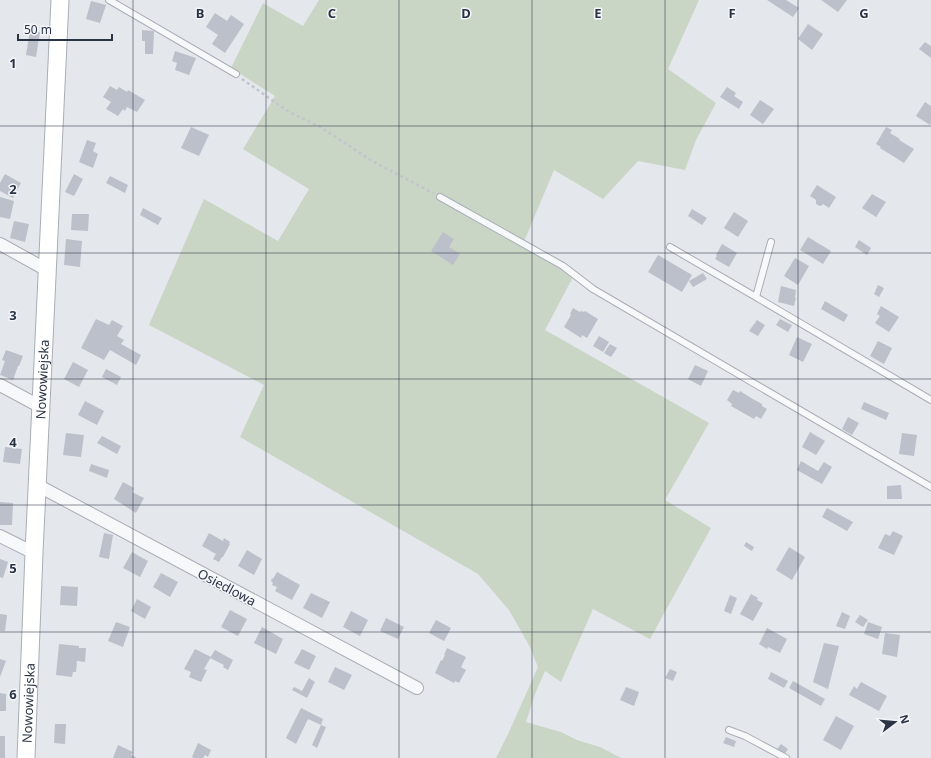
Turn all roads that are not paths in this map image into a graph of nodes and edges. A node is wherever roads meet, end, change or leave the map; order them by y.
1 (60, 0) edge
2 (109, 0) edge
3 (236, 74) road end
4 (440, 198) road end
5 (771, 242) dead end
6 (0, 244) edge
7 (670, 247) dead end
8 (47, 270) junction
9 (756, 297) junction
10 (0, 385) edge
11 (931, 400) edge
12 (41, 407) junction
13 (37, 485) junction
14 (931, 487) edge
15 (0, 536) edge
16 (34, 553) junction
17 (417, 688) dead end
18 (729, 730) dead end
19 (26, 758) edge
20 (786, 758) edge

1 - 8 street, Nowowiejska
2 - 3 lane
4 - 14 lane
5 - 9 lane
6 - 8 street
7 - 9 lane
8 - 12 street, Nowowiejska
9 - 11 lane
10 - 12 street
12 - 13 street, Nowowiejska
13 - 16 street, Nowowiejska
13 - 17 street, Osiedlowa
15 - 16 street
16 - 19 street, Nowowiejska
18 - 20 lane

